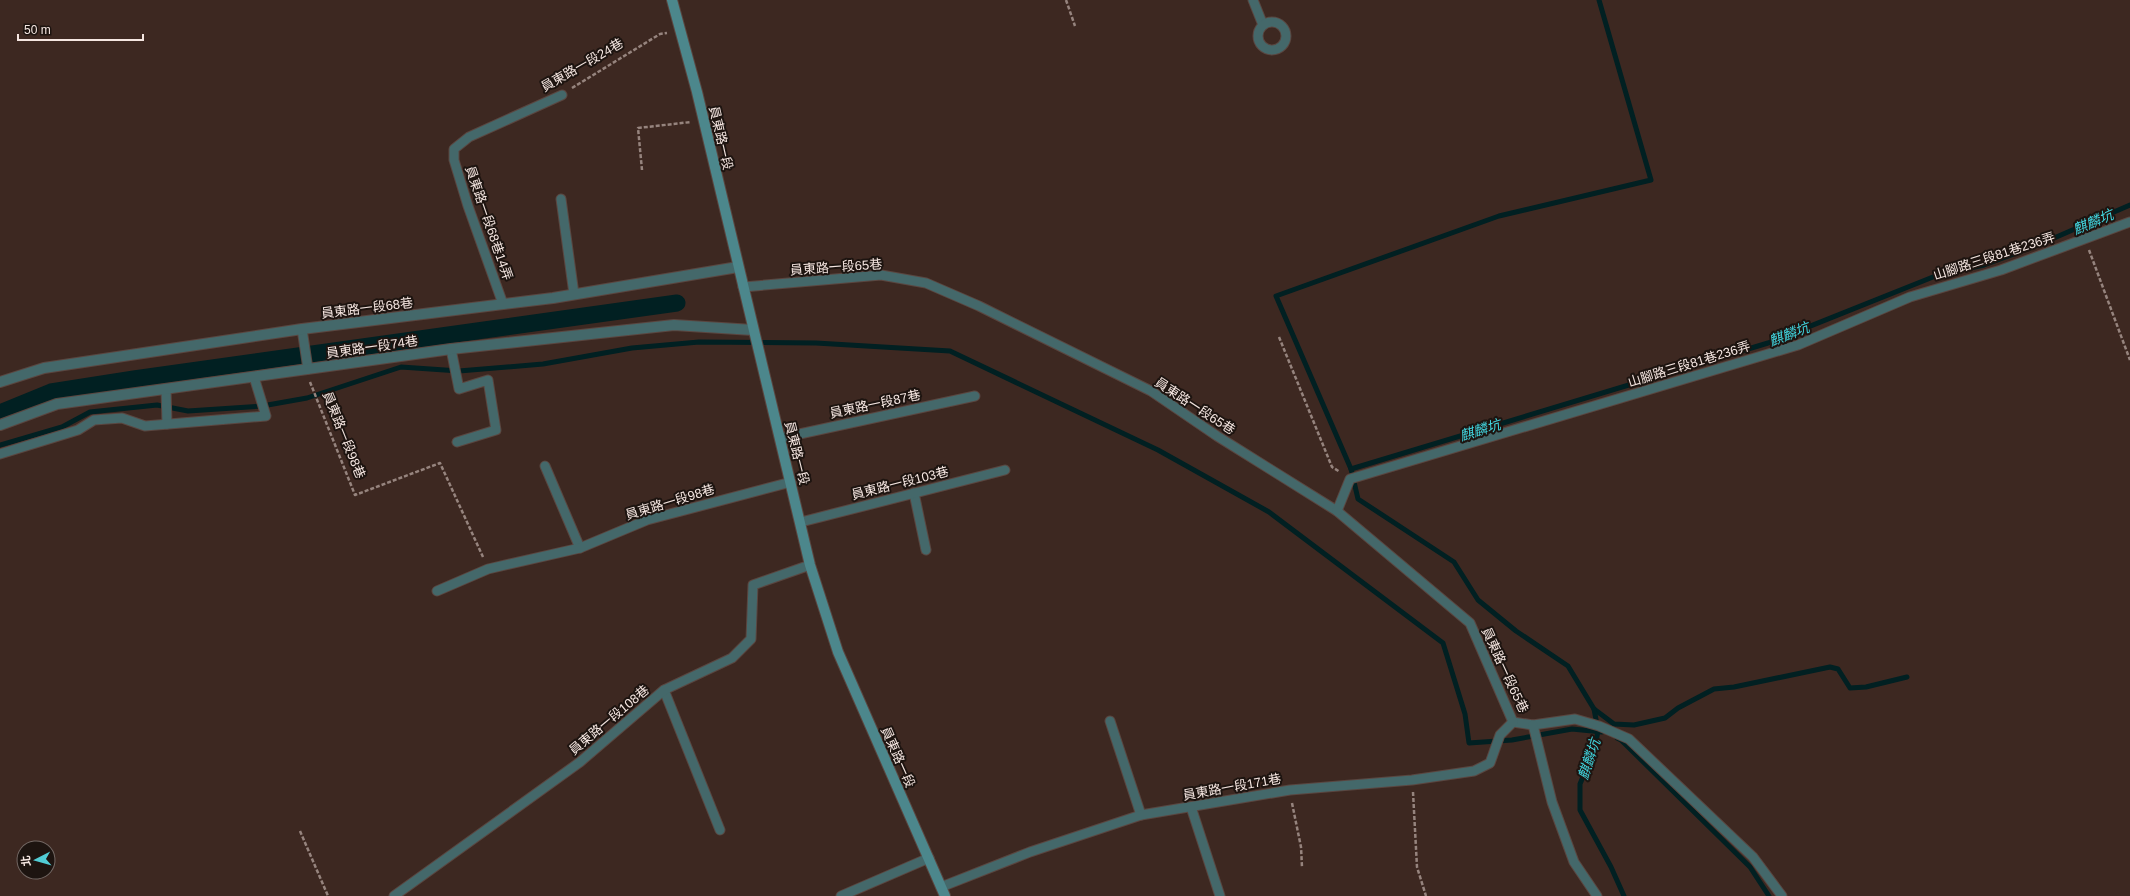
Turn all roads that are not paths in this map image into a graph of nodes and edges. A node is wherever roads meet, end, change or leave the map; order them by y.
1 (672, 0) edge
2 (1253, 0) edge
3 (1263, 24) dead end
4 (562, 95) road end
5 (454, 149) joint
6 (561, 199) dead end
7 (2130, 222) edge
8 (738, 267) junction
9 (743, 288) junction
10 (574, 294) junction
11 (503, 304) junction
12 (302, 330) junction
13 (753, 330) junction
14 (451, 349) junction
15 (308, 369) junction
16 (254, 377) junction
17 (0, 382) edge
18 (166, 389) junction
19 (974, 396) dead end
20 (167, 424) junction
21 (0, 425) edge
22 (781, 438) junction
23 (456, 442) dead end
24 (0, 454) edge
25 (545, 466) dead end
26 (1005, 470) dead end
27 (791, 482) junction
28 (914, 493) junction
29 (1337, 511) junction
30 (801, 522) junction
31 (580, 548) junction
32 (926, 550) dead end
33 (810, 565) junction
34 (437, 590) dead end
35 (664, 690) junction
36 (1110, 721) dead end
37 (1513, 722) junction
38 (1533, 726) junction
39 (1191, 807) junction
40 (1141, 815) junction
41 (720, 830) dead end
42 (929, 858) junction
43 (943, 892) edge
44 (394, 896) edge
45 (841, 896) edge
46 (1220, 896) edge
47 (1597, 896) edge
48 (1782, 896) edge

1 - 8 main road, 員東路一段
2 - 3 lane
4 - 5 lane, 員東路一段24巷
5 - 11 lane, 員東路一段68巷14弄
6 - 10 lane
7 - 29 lane, 山腳路三段81巷236弄
8 - 9 main road, 員東路一段
8 - 10 street, 員東路一段68巷
9 - 13 main road, 員東路一段
9 - 29 lane, 員東路一段65巷
10 - 11 street, 員東路一段68巷
11 - 12 street, 員東路一段68巷
12 - 15 lane
12 - 17 street, 員東路一段68巷
13 - 14 street, 員東路一段74巷
13 - 22 main road, 員東路一段
14 - 15 street, 員東路一段74巷
14 - 23 lane
15 - 16 street, 員東路一段74巷
16 - 18 street, 員東路一段74巷
16 - 20 lane
18 - 20 lane
18 - 21 street, 員東路一段74巷
19 - 22 lane, 員東路一段87巷
20 - 24 lane
22 - 27 main road, 員東路一段
25 - 31 lane
26 - 28 lane, 員東路一段103巷
27 - 30 main road, 員東路一段
27 - 31 lane, 員東路一段98巷
28 - 30 lane, 員東路一段103巷
28 - 32 lane
29 - 37 lane, 員東路一段65巷
30 - 33 main road, 員東路一段
31 - 34 lane, 員東路一段98巷
33 - 35 lane, 員東路一段108巷
33 - 42 main road, 員東路一段
35 - 41 lane
35 - 44 lane, 員東路一段108巷
36 - 40 lane
37 - 38 lane, 員東路一段65巷
37 - 39 lane, 員東路一段171巷
38 - 47 lane
38 - 48 lane
39 - 40 lane, 員東路一段171巷
39 - 46 lane
40 - 43 lane, 員東路一段171巷
42 - 43 main road, 員東路一段
42 - 45 lane

